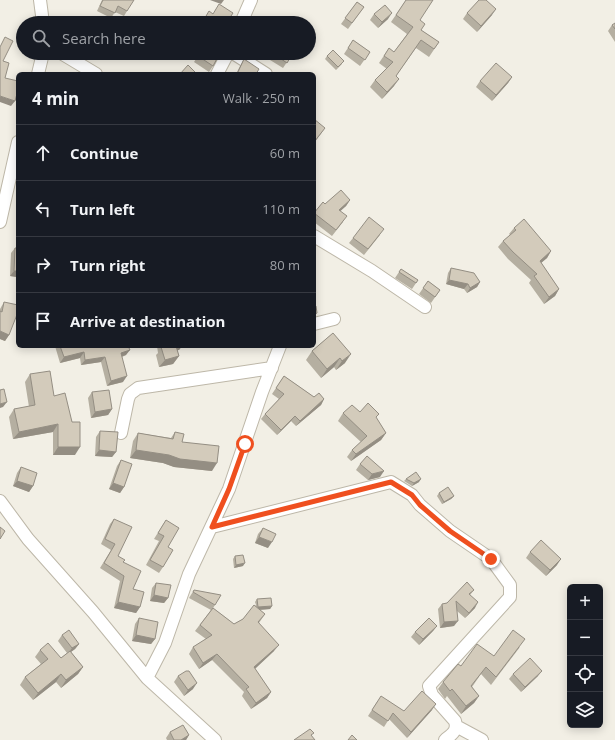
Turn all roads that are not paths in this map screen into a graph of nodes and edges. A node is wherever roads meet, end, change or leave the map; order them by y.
1 (40, 0) edge
2 (251, 0) edge
3 (42, 16) edge
4 (245, 16) edge
5 (41, 60) edge
6 (73, 60) edge
7 (225, 60) edge
8 (244, 60) edge
9 (38, 72) edge
10 (93, 72) edge
11 (219, 72) edge
12 (263, 72) edge
13 (16, 151) edge
14 (0, 222) edge
15 (316, 237) edge
16 (425, 306) dead end
17 (334, 319) dead end
18 (316, 324) edge
19 (279, 348) edge
20 (272, 368) junction
21 (121, 433) dead end
22 (0, 501) edge
23 (212, 527) junction
24 (147, 678) junction
25 (456, 726) junction
26 (214, 740) edge
27 (445, 740) edge
28 (482, 740) edge

1 - 3 street
2 - 4 street
5 - 9 street
6 - 10 street
7 - 11 street
8 - 12 street
13 - 14 street
15 - 16 street
17 - 18 street
19 - 20 street
20 - 21 street
20 - 23 street
22 - 24 street
23 - 24 street
23 - 25 street
24 - 26 street
25 - 27 street
25 - 28 street

